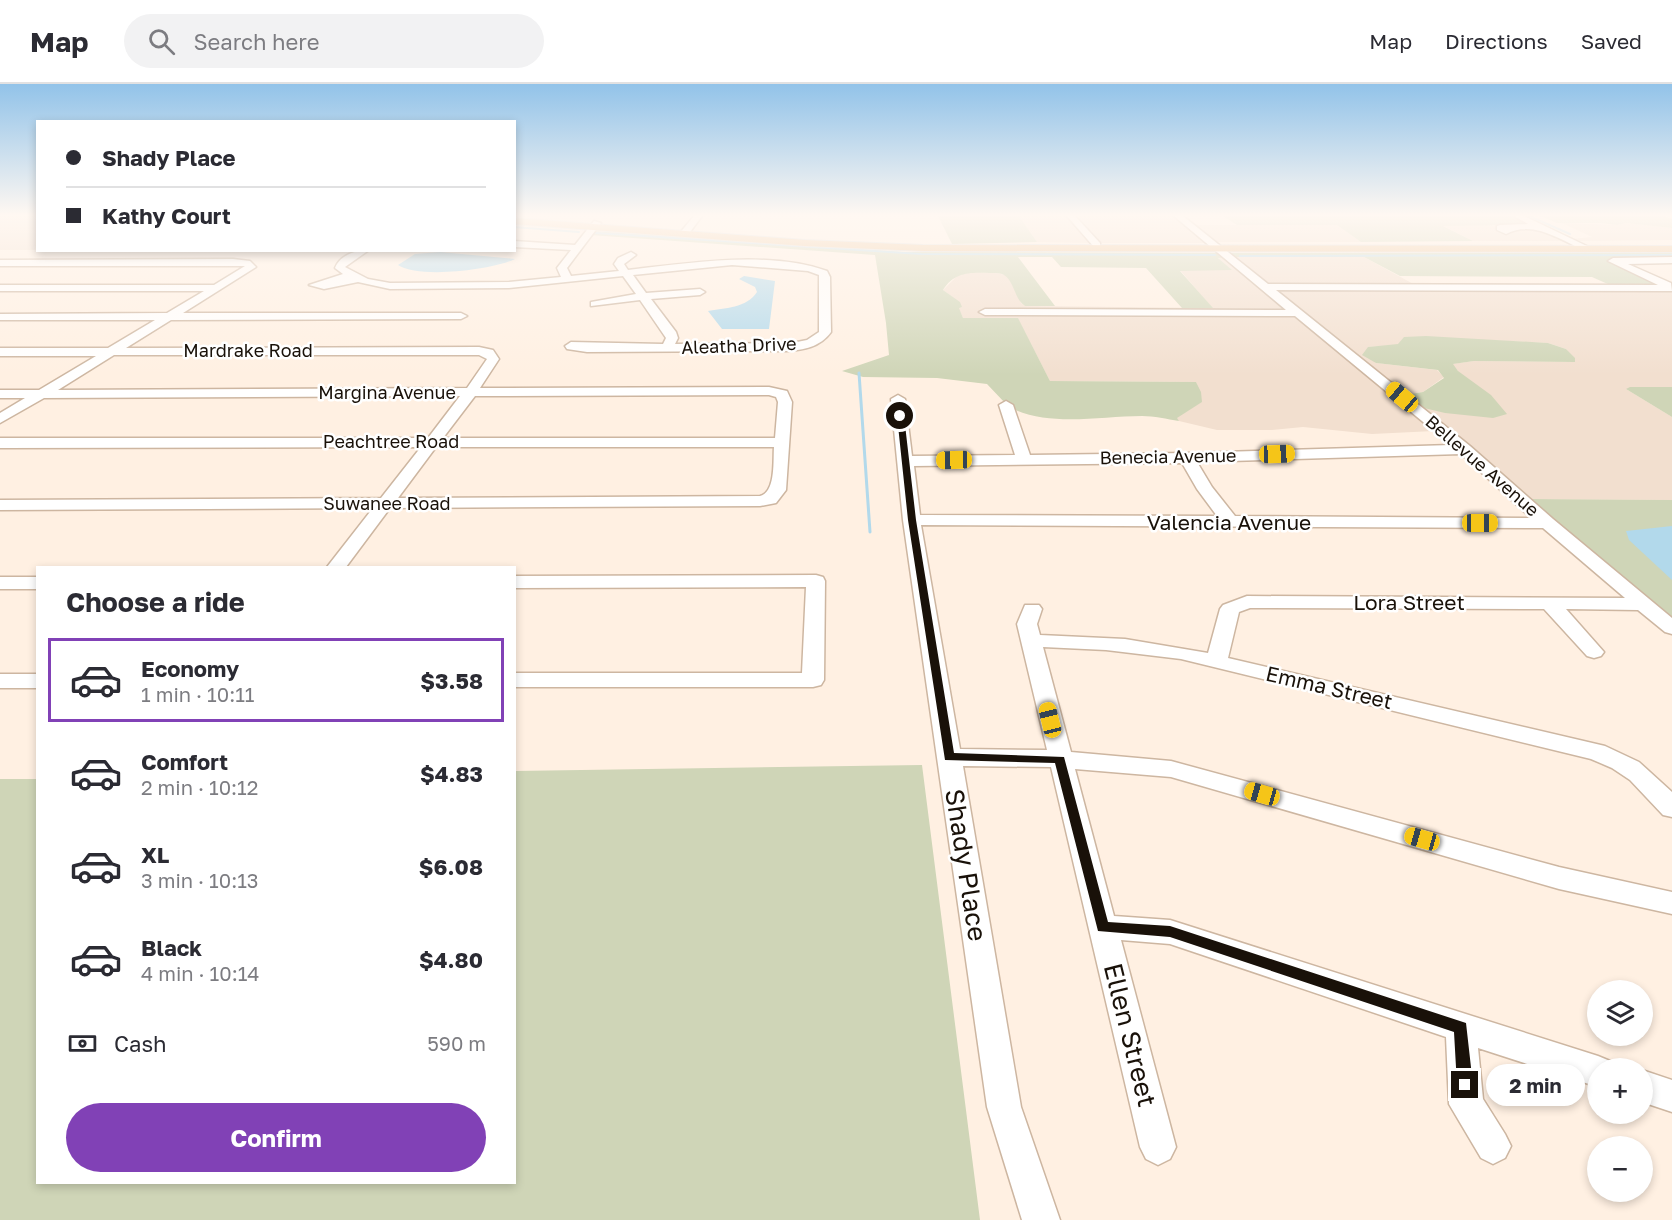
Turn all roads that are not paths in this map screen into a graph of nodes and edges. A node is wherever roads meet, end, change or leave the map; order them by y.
1 (248, 269) edge
2 (342, 269) edge
3 (562, 269) edge
4 (622, 269) edge
5 (665, 269) edge
6 (812, 269) edge
7 (1245, 269) edge
8 (1631, 269) edge
9 (624, 273) junction
10 (567, 279) junction
11 (1672, 287) edge
12 (0, 288) edge
13 (218, 288) junction
14 (1268, 288) junction
15 (700, 292) dead end
16 (643, 296) junction
17 (595, 304) dead end
18 (985, 312) dead end
19 (1299, 313) junction
20 (461, 316) dead end
21 (0, 317) edge
22 (171, 317) junction
23 (570, 346) dead end
24 (667, 348) junction
25 (0, 352) edge
26 (113, 352) junction
27 (470, 393) junction
28 (0, 394) edge
29 (42, 394) junction
30 (898, 399) dead end
31 (1006, 405) dead end
32 (0, 419) edge
33 (432, 442) junction
34 (782, 442) junction
35 (0, 443) edge
36 (1465, 449) junction
37 (1187, 458) junction
38 (1024, 459) junction
39 (906, 461) junction
40 (385, 504) junction
41 (0, 505) edge
42 (912, 520) junction
43 (1231, 523) junction
44 (1548, 523) junction
45 (337, 566) edge
46 (516, 582) edge
47 (0, 583) edge
48 (36, 583) edge
49 (1549, 603) junction
50 (1643, 604) junction
51 (1032, 609) dead end
52 (1672, 628) edge
53 (1031, 641) junction
54 (1594, 652) dead end
55 (1216, 661) junction
56 (516, 680) edge
57 (0, 681) edge
58 (36, 681) edge
59 (949, 757) junction
60 (1060, 759) junction
61 (1672, 807) edge
62 (1672, 903) edge
63 (1103, 927) junction
64 (1461, 1028) junction
65 (1587, 1068) edge
66 (1653, 1090) edge
67 (1672, 1096) edge
68 (1493, 1146) dead end
69 (1158, 1147) dead end
70 (1041, 1220) edge

1 - 13 street
2 - 10 street, Aleatha Drive
3 - 10 street
4 - 9 street
5 - 9 street, Aleatha Drive
6 - 24 street, Aleatha Drive
7 - 14 street, Bellevue Avenue
8 - 11 street
9 - 10 street, Aleatha Drive
9 - 16 street
11 - 14 street
12 - 13 street
13 - 22 street
14 - 19 street, Bellevue Avenue
15 - 16 street
16 - 17 street
16 - 24 street
18 - 19 street
19 - 36 street, Bellevue Avenue
20 - 22 street
21 - 22 street
22 - 26 street
23 - 24 street, Aleatha Drive
25 - 26 street, Mardrake Road
26 - 27 street, Mardrake Road
26 - 29 street
27 - 29 street, Margina Avenue
27 - 33 street
27 - 34 street, Margina Avenue
28 - 29 street, Margina Avenue
29 - 32 street
30 - 39 street, Shady Place
31 - 38 street
33 - 34 street, Peachtree Road
33 - 35 street, Peachtree Road
33 - 40 street
34 - 40 street, Suwanee Road
36 - 37 street, Benecia Avenue
36 - 44 street, Bellevue Avenue
37 - 38 street, Benecia Avenue
37 - 43 street
38 - 39 street, Benecia Avenue
39 - 42 street, Shady Place
40 - 41 street, Suwanee Road
40 - 45 street
42 - 43 street, Valencia Avenue
42 - 59 street, Shady Place
43 - 44 street, Valencia Avenue
44 - 50 street, Bellevue Avenue
46 - 56 street
47 - 48 street
49 - 50 street, Lora Street
49 - 54 street
49 - 55 street, Lora Street
50 - 52 street, Bellevue Avenue
51 - 53 street, Ellen Street
53 - 55 street, Emma Street
53 - 60 street, Ellen Street
55 - 61 street, Emma Street
57 - 58 street
59 - 60 street
59 - 70 street, Shady Place
60 - 62 street
60 - 63 street, Ellen Street
63 - 64 street
63 - 69 street, Ellen Street
64 - 65 street
64 - 68 street
66 - 67 street

